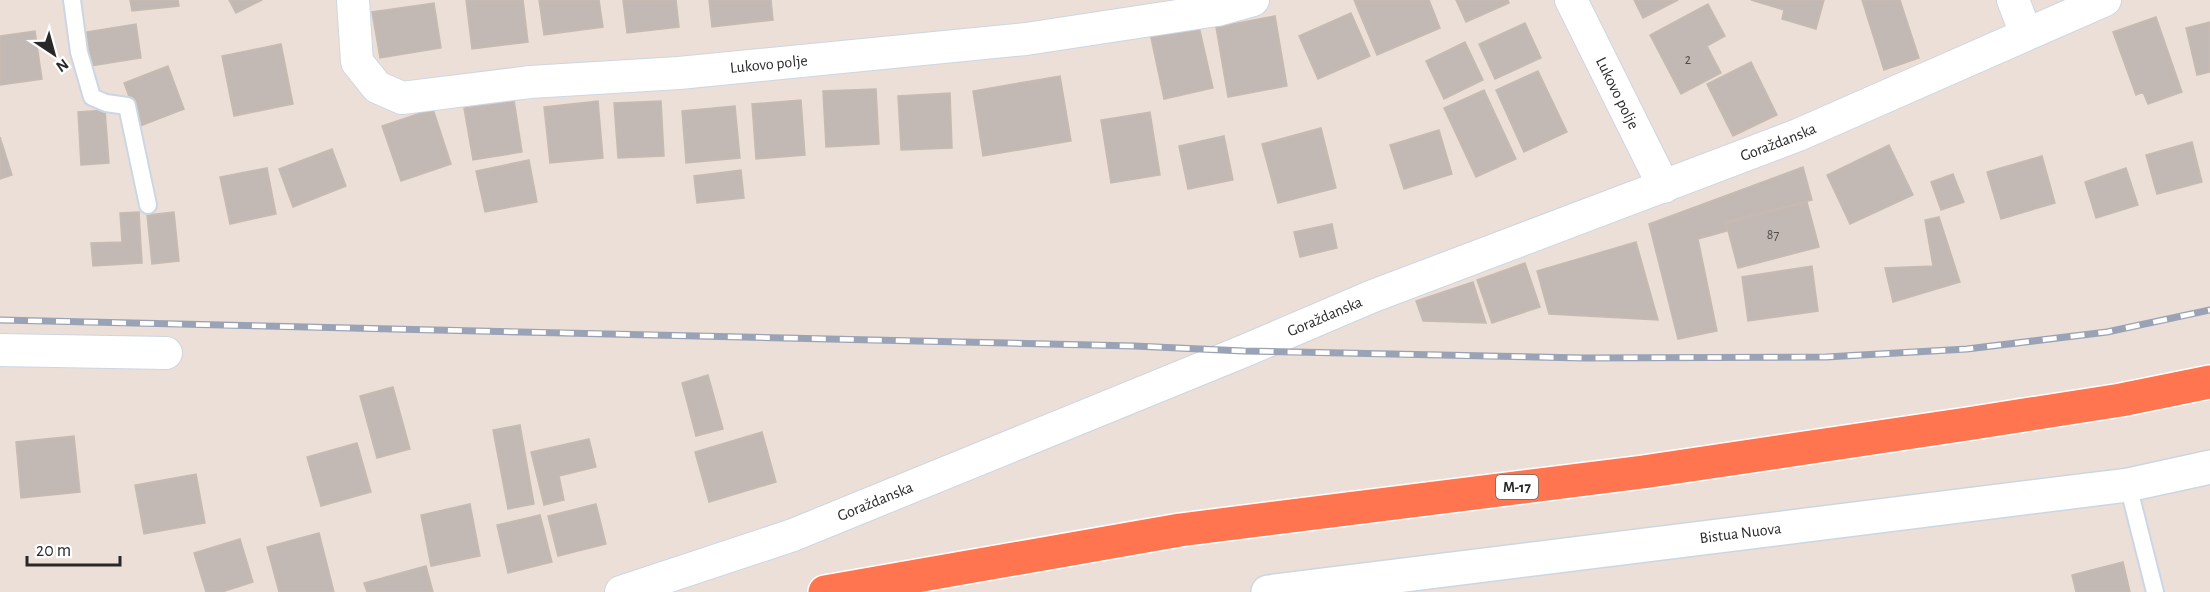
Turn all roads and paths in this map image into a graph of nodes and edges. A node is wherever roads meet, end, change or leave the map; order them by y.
1 (72, 0) edge
2 (353, 0) edge
3 (1253, 0) edge
4 (1570, 0) edge
5 (2013, 0) edge
6 (2105, 0) edge
7 (2026, 34) junction
8 (1664, 187) junction
9 (148, 205) dead end
10 (0, 350) edge
11 (166, 353) dead end
12 (2210, 382) edge
13 (2210, 467) edge
14 (2128, 485) junction
15 (1311, 589) edge
16 (621, 592) edge
17 (825, 592) edge
18 (1268, 592) edge
19 (2155, 592) edge

1 - 9 lane
2 - 3 street, Lukovo polje
4 - 8 street, Lukovo polje
5 - 7 street
6 - 7 street, Goraždanska
7 - 8 street, Goraždanska
8 - 16 street, Goraždanska
10 - 11 street
12 - 17 highway, M-17
13 - 14 street, Bistua Nuova
14 - 15 street, Bistua Nuova
14 - 19 lane
15 - 18 street, Bistua Nuova

